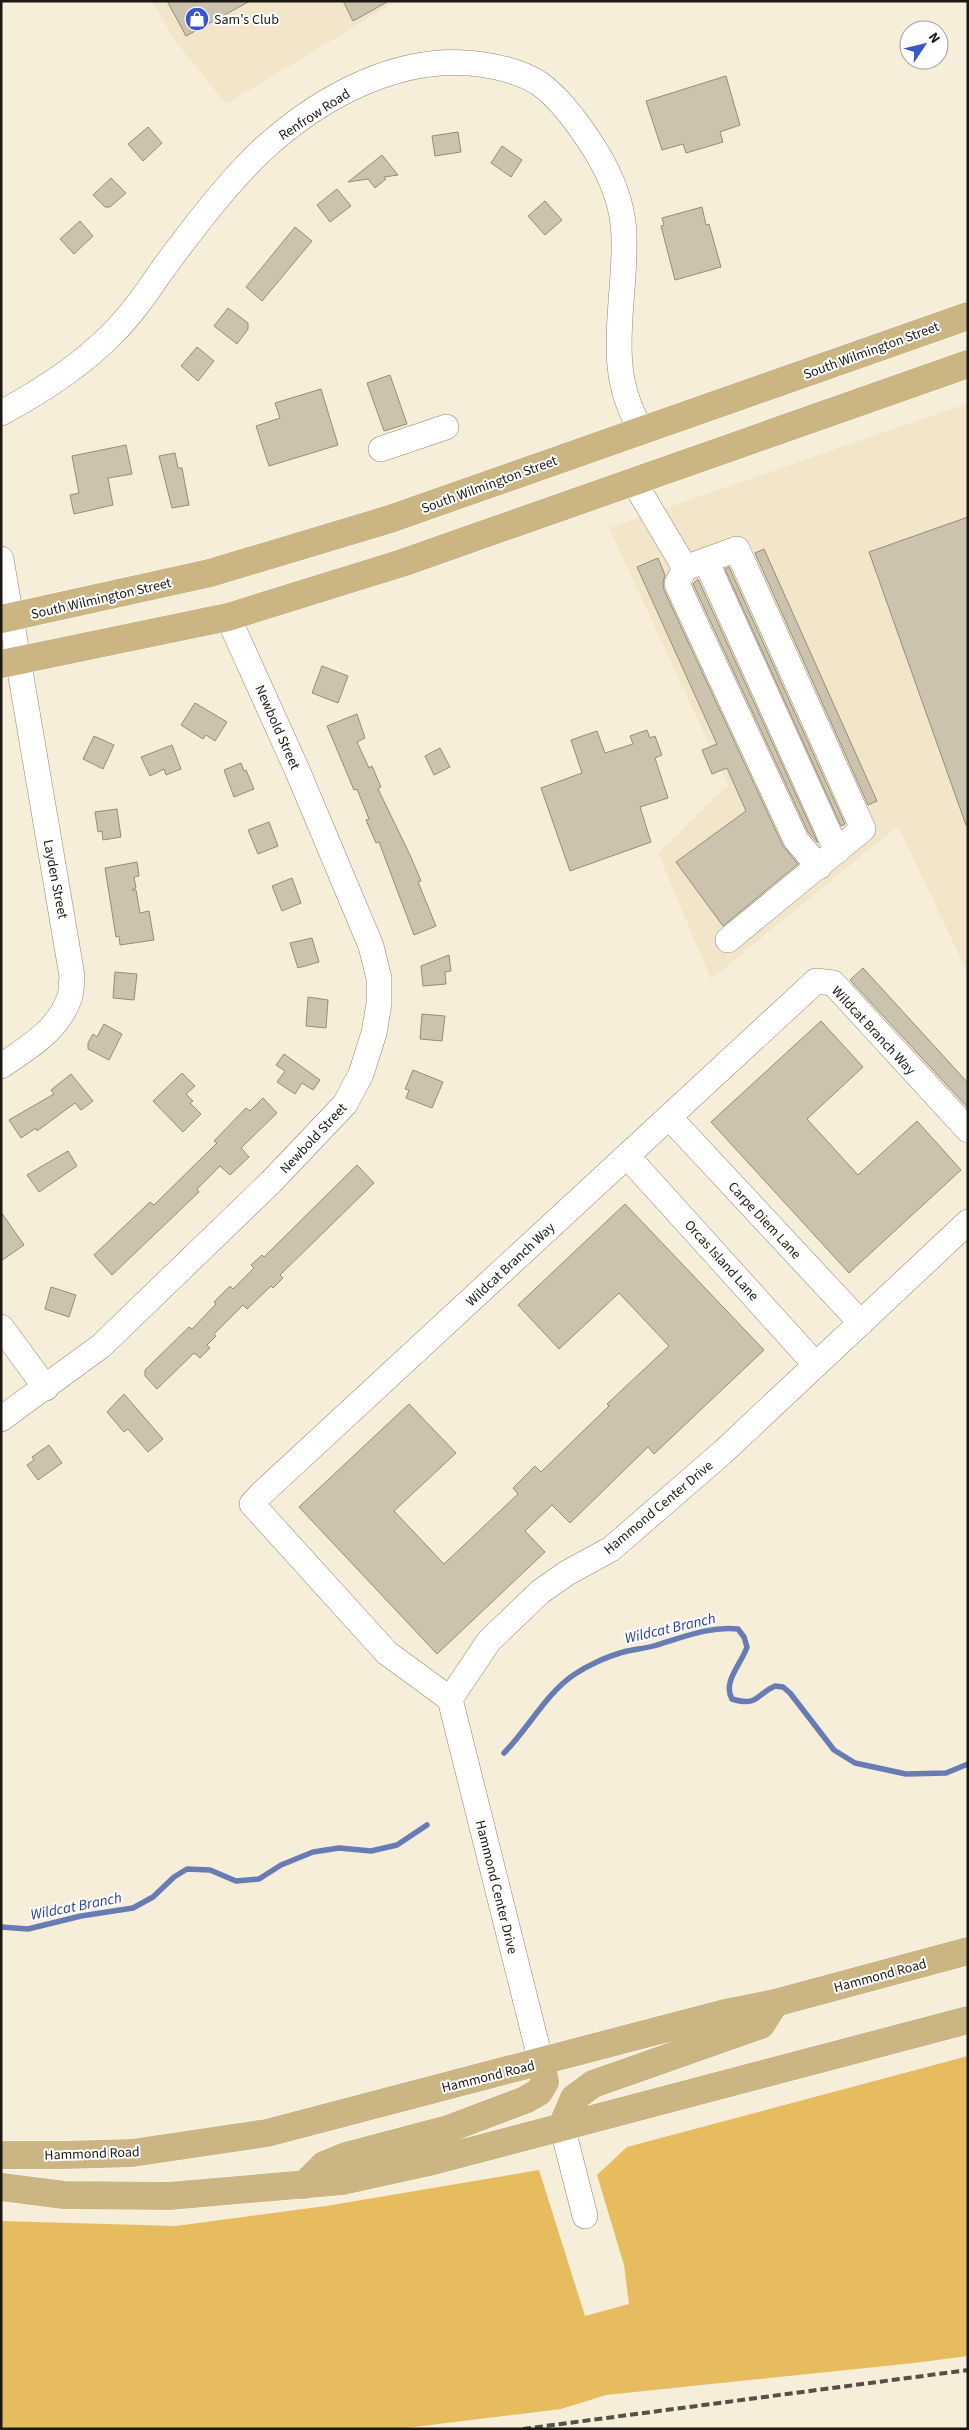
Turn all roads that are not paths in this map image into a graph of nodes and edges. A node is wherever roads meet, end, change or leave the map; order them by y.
1 (968, 316) edge
2 (968, 364) edge
3 (1, 413) edge
4 (446, 427) dead end
5 (641, 429) junction
6 (381, 449) dead end
7 (634, 482) junction
8 (1, 559) edge
9 (696, 564) junction
10 (228, 617) junction
11 (7, 619) edge
12 (9, 663) edge
13 (828, 859) junction
14 (728, 940) dead end
15 (1, 1066) edge
16 (669, 1117) junction
17 (968, 1130) edge
18 (627, 1156) junction
19 (968, 1222) edge
20 (861, 1322) junction
21 (1, 1327) edge
22 (816, 1365) junction
23 (46, 1388) junction
24 (1, 1420) edge
25 (450, 1699) junction
26 (968, 1951) edge
27 (775, 2003) junction
28 (968, 2020) edge
29 (541, 2062) junction
30 (562, 2126) junction
31 (1, 2155) edge
32 (304, 2185) junction
33 (1, 2187) edge
34 (585, 2216) dead end

1 - 5 main road, South Wilmington Street
2 - 7 main road
3 - 5 street, Renfrow Road
4 - 6 street
5 - 11 main road, South Wilmington Street
7 - 9 street
7 - 10 main road
8 - 11 street, Layden Street
9 - 13 street
9 - 13 street
9 - 13 street
10 - 12 main road
10 - 23 street, Newbold Street
11 - 12 street, Layden Street
12 - 15 street, Layden Street
13 - 14 street
16 - 17 street, Wildcat Branch Way
16 - 18 street, Wildcat Branch Way
16 - 20 street, Carpe Diem Lane
18 - 22 street, Orcas Island Lane
18 - 25 street, Wildcat Branch Way
19 - 20 street, Hammond Center Drive
20 - 22 street, Hammond Center Drive
21 - 23 street
22 - 25 street, Hammond Center Drive
23 - 24 street, Newbold Street
25 - 29 street, Hammond Center Drive
26 - 27 main road, Hammond Road
27 - 29 main road, Hammond Road
27 - 30 main road
28 - 30 main road
29 - 31 main road, Hammond Road
29 - 32 main road
30 - 32 main road
30 - 34 street
32 - 33 main road

